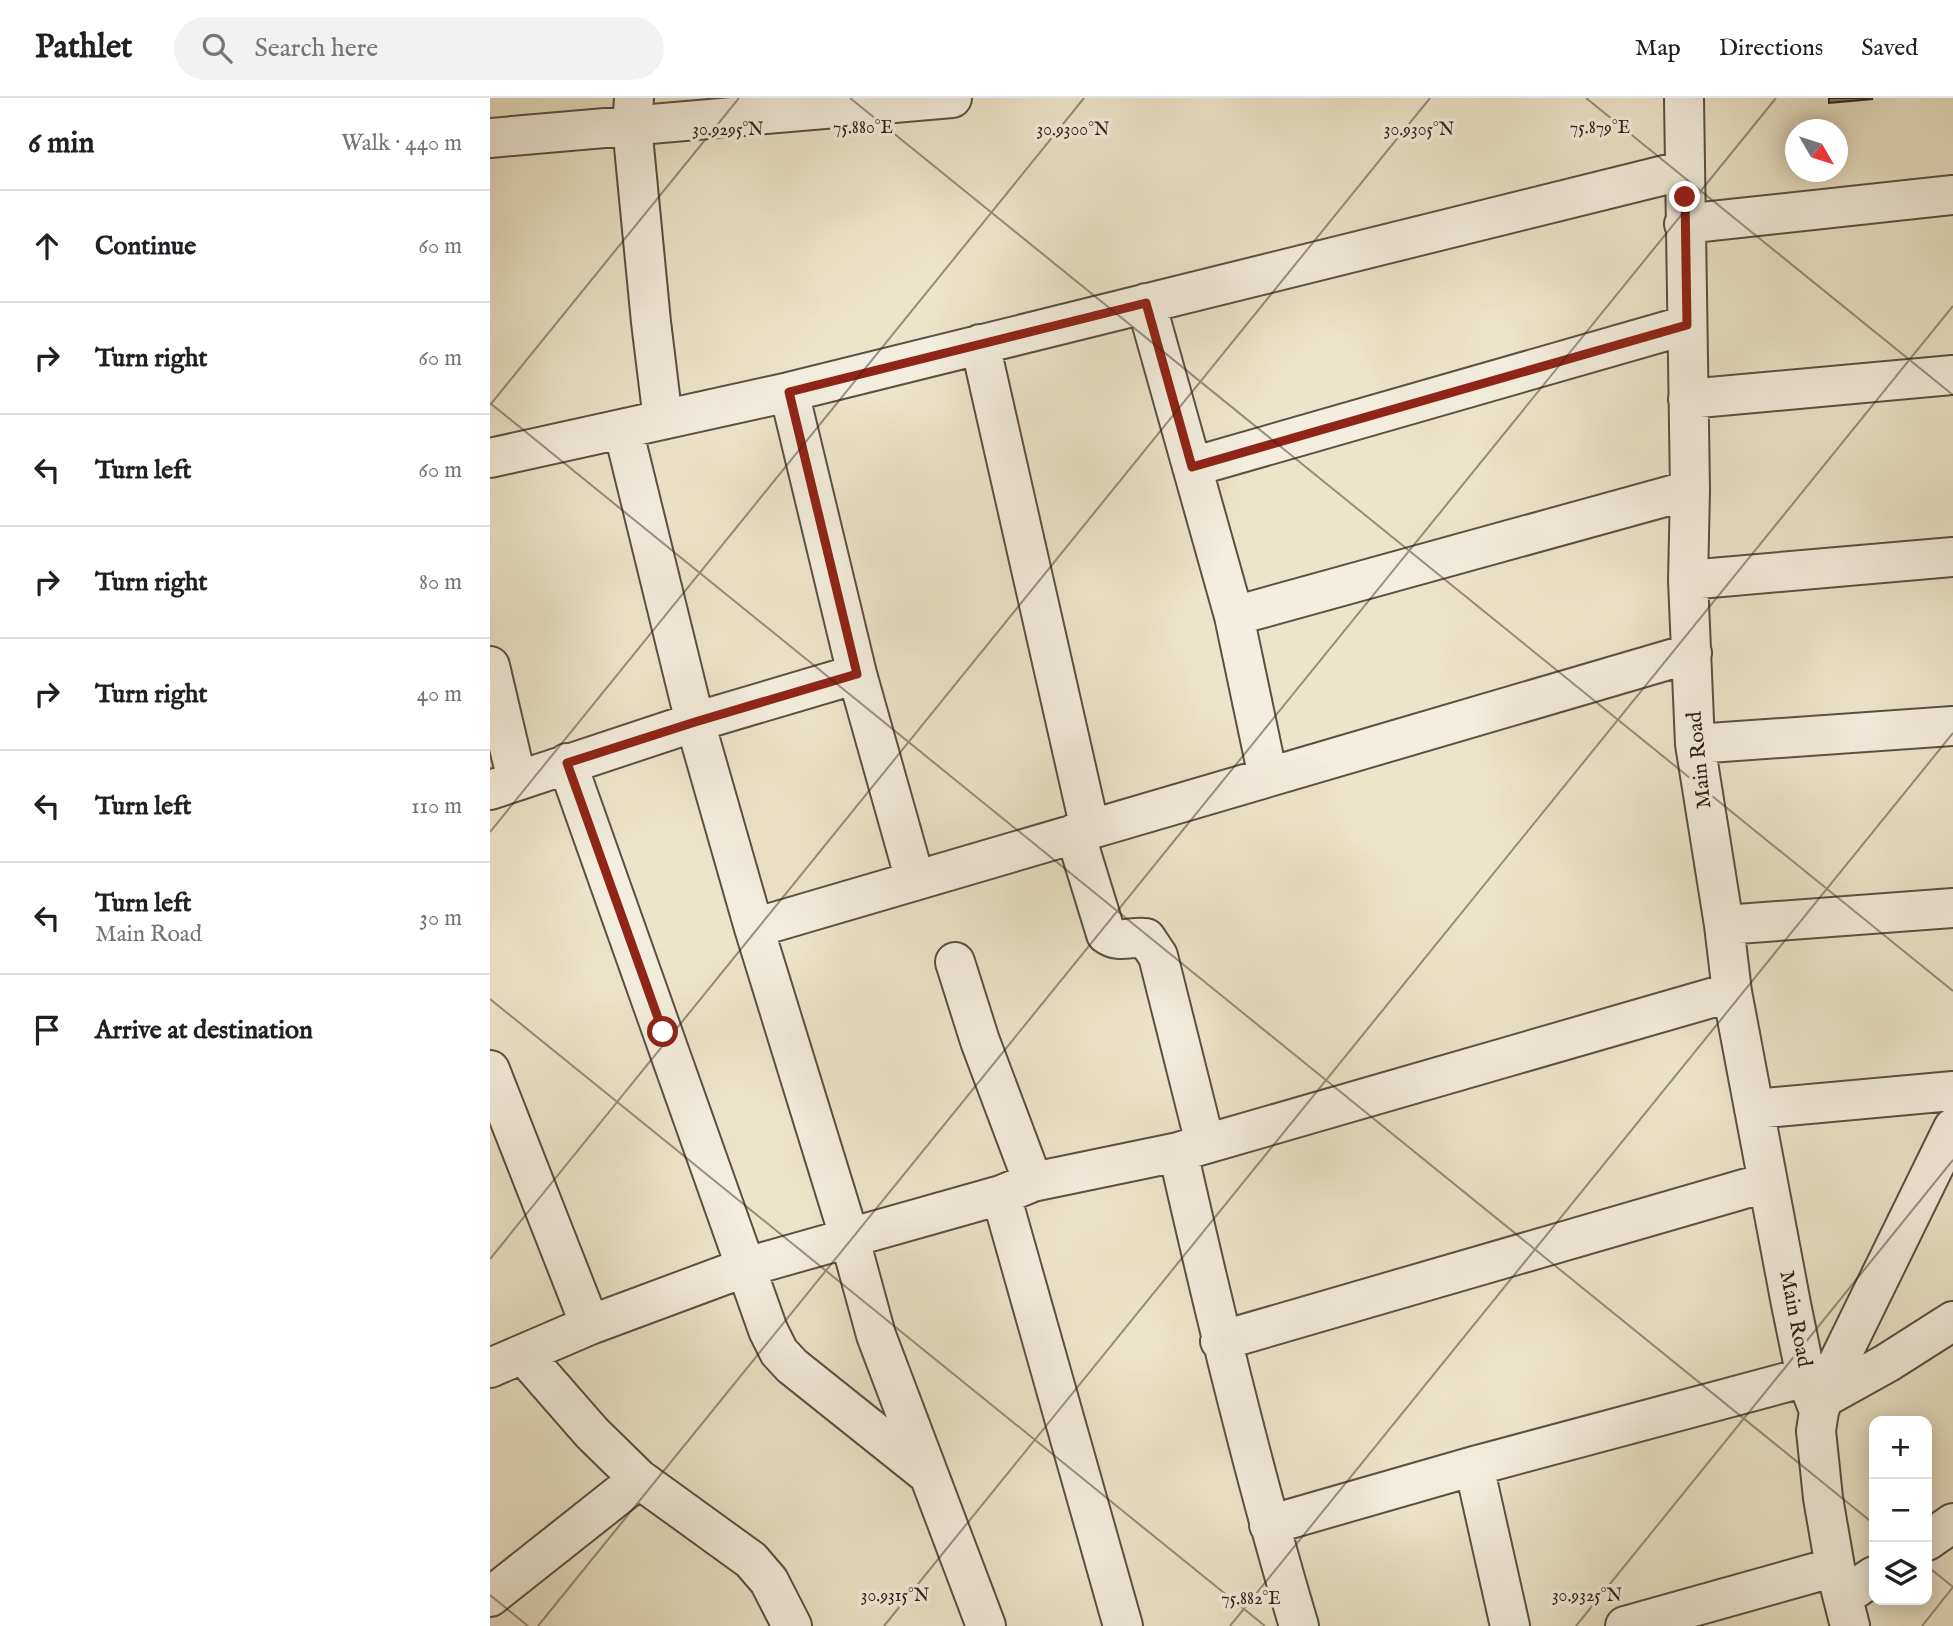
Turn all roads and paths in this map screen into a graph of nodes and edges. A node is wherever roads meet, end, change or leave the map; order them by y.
1 (952, 98) edge
2 (1684, 98) edge
3 (633, 112) edge
4 (490, 138) edge
5 (1685, 170) junction
6 (1953, 195) edge
7 (1685, 224) junction
8 (1146, 303) junction
9 (1687, 325) junction
10 (980, 344) junction
11 (1953, 375) edge
12 (789, 392) junction
13 (1688, 399) junction
14 (663, 420) junction
15 (623, 429) junction
16 (490, 458) edge
17 (1192, 467) junction
18 (1690, 489) junction
19 (1953, 557) edge
20 (1688, 580) junction
21 (1234, 616) junction
22 (1692, 653) junction
23 (490, 666) edge
24 (857, 674) junction
25 (695, 722) junction
26 (1953, 726) edge
27 (1695, 744) junction
28 (567, 763) junction
29 (1268, 777) junction
30 (504, 786) edge
31 (1082, 831) junction
32 (915, 880) junction
33 (1953, 908) edge
34 (1724, 925) junction
35 (754, 928) junction
36 (955, 962) dead end
37 (1732, 992) junction
38 (490, 1070) edge
39 (1953, 1091) edge
40 (1754, 1109) junction
41 (1953, 1128) edge
42 (1191, 1148) junction
43 (1768, 1182) junction
44 (1017, 1189) junction
45 (849, 1236) junction
46 (746, 1267) junction
47 (1953, 1321) edge
48 (590, 1325) junction
49 (1220, 1341) junction
50 (506, 1361) edge
51 (1816, 1395) junction
52 (1474, 1466) junction
53 (927, 1474) junction
54 (639, 1479) junction
55 (1953, 1523) edge
56 (1269, 1525) junction
57 (1932, 1538) edge
58 (1869, 1579) edge
59 (1843, 1596) edge
60 (490, 1597) edge
61 (777, 1620) edge
62 (986, 1626) edge
63 (1123, 1626) edge
64 (1299, 1626) edge
65 (1510, 1626) edge
66 (1625, 1626) edge

1 - 3 street
2 - 5 street, Main Road
3 - 4 street
3 - 14 street
5 - 7 street, Main Road
5 - 8 street
6 - 7 street
7 - 9 street, Main Road
8 - 10 street
8 - 17 street
9 - 13 street, Main Road
9 - 17 street
10 - 12 street
10 - 31 street
11 - 13 street
12 - 14 street
12 - 24 street
13 - 18 street, Main Road
14 - 15 street
15 - 16 street
15 - 25 street
17 - 21 street
18 - 20 street, Main Road
18 - 21 street
19 - 20 street
20 - 22 street, Main Road
21 - 29 street
22 - 27 street, Main Road
22 - 29 street
23 - 30 street
24 - 25 street
24 - 32 street
25 - 28 street
25 - 35 street
26 - 27 street
27 - 34 street, Main Road
28 - 30 street
28 - 46 street
29 - 31 street
31 - 32 street
31 - 42 street
32 - 35 street
33 - 34 street
34 - 37 street, Main Road
35 - 45 street
36 - 44 street
37 - 40 street, Main Road
37 - 42 street
38 - 48 street
39 - 40 street
40 - 43 street, Main Road
41 - 51 street
42 - 44 street
42 - 49 street
43 - 49 street
43 - 51 street, Main Road
44 - 45 street
44 - 63 street
45 - 46 street
45 - 53 street
46 - 48 street
46 - 53 street
47 - 51 street
48 - 50 street
49 - 56 street
50 - 54 street
51 - 52 street
51 - 59 street
52 - 56 street
52 - 65 street
53 - 62 street
54 - 60 street
54 - 61 street
55 - 57 street
56 - 64 street
58 - 59 street
59 - 66 street

